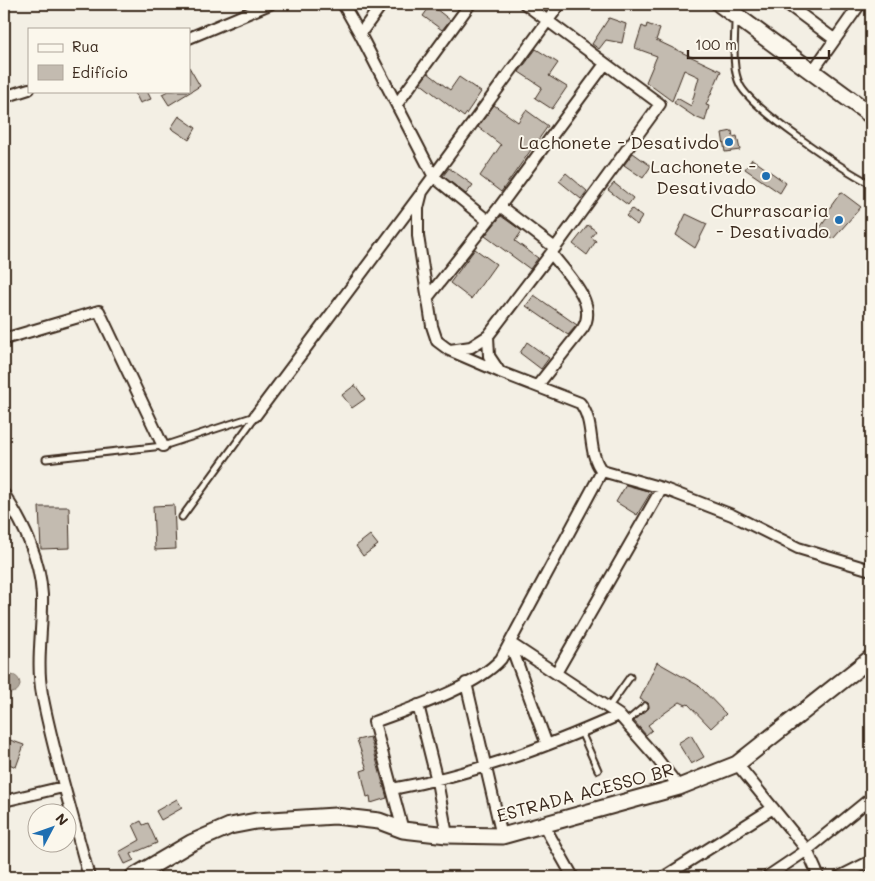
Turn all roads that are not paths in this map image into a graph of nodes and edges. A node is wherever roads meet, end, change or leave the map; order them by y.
1 (270, 4) edge
2 (343, 4) edge
3 (382, 4) edge
4 (470, 4) edge
5 (525, 4) edge
6 (560, 4) edge
7 (720, 4) edge
8 (787, 4) edge
9 (860, 4) edge
10 (735, 15) junction
11 (548, 20) junction
12 (360, 34) junction
13 (190, 38) edge
14 (834, 39) junction
15 (605, 64) junction
16 (812, 72) junction
17 (28, 89) edge
18 (4, 97) edge
19 (398, 104) junction
20 (871, 115) edge
21 (434, 177) junction
22 (871, 184) edge
23 (422, 192) junction
24 (500, 206) junction
25 (488, 221) junction
26 (553, 251) junction
27 (428, 297) junction
28 (488, 336) junction
29 (4, 339) edge
30 (449, 350) junction
31 (500, 372) junction
32 (537, 386) junction
33 (255, 416) junction
34 (163, 446) junction
35 (46, 459) dead end
36 (602, 471) junction
37 (662, 488) junction
38 (4, 494) edge
39 (182, 517) dead end
40 (871, 570) edge
41 (510, 643) junction
42 (871, 658) edge
43 (556, 673) junction
44 (630, 678) dead end
45 (466, 683) junction
46 (418, 705) junction
47 (645, 706) dead end
48 (608, 708) junction
49 (622, 719) junction
50 (581, 732) junction
51 (547, 745) junction
52 (737, 764) junction
53 (486, 768) junction
54 (598, 770) dead end
55 (437, 781) junction
56 (63, 787) junction
57 (679, 787) junction
58 (392, 789) junction
59 (871, 798) edge
60 (4, 801) edge
61 (774, 808) junction
62 (543, 824) junction
63 (403, 830) junction
64 (447, 835) junction
65 (502, 836) junction
66 (807, 850) junction
67 (871, 861) edge
68 (89, 877) edge
69 (133, 877) edge
70 (573, 877) edge
71 (664, 877) edge
72 (767, 877) edge
73 (819, 877) edge
74 (839, 877) edge

1 - 13 street
2 - 12 street
3 - 12 street
4 - 19 street
5 - 11 street
6 - 11 street
7 - 10 main road
8 - 14 street
9 - 14 street
10 - 16 main road
10 - 22 lane
11 - 15 street
11 - 21 street
12 - 19 street
14 - 16 street
15 - 24 street
15 - 26 street
16 - 20 main road
17 - 18 street
19 - 21 street
21 - 23 street
21 - 25 street
23 - 27 street
23 - 33 street
24 - 25 street
24 - 26 street
25 - 27 street
26 - 28 street
26 - 32 street
27 - 30 street
28 - 30 street
28 - 31 street
29 - 34 street
30 - 31 street
31 - 32 street
32 - 36 street
33 - 34 lane
33 - 39 lane
34 - 35 lane
36 - 37 street
36 - 41 street
37 - 40 street
37 - 43 street
38 - 56 street
41 - 43 street
41 - 45 street
41 - 51 street
42 - 52 street, ESTRADA ACESSO BR
43 - 48 street
44 - 48 lane
45 - 46 street
45 - 53 street
46 - 55 street
46 - 58 street
47 - 49 lane
48 - 49 street
49 - 50 street
49 - 57 street
50 - 51 street
50 - 54 lane
51 - 53 street
52 - 57 street, ESTRADA ACESSO BR
52 - 61 street
53 - 55 street
53 - 65 street
55 - 58 street
55 - 64 street
56 - 60 street
56 - 68 street
57 - 62 street, ESTRADA ACESSO BR
58 - 63 street
59 - 66 street
61 - 66 street
61 - 71 street
62 - 65 street, ESTRADA ACESSO BR
62 - 70 street
63 - 64 street, ESTRADA ACESSO BR
63 - 69 street, ESTRADA ACESSO BR
64 - 65 street, ESTRADA ACESSO BR
66 - 72 street
66 - 73 street
67 - 74 street

